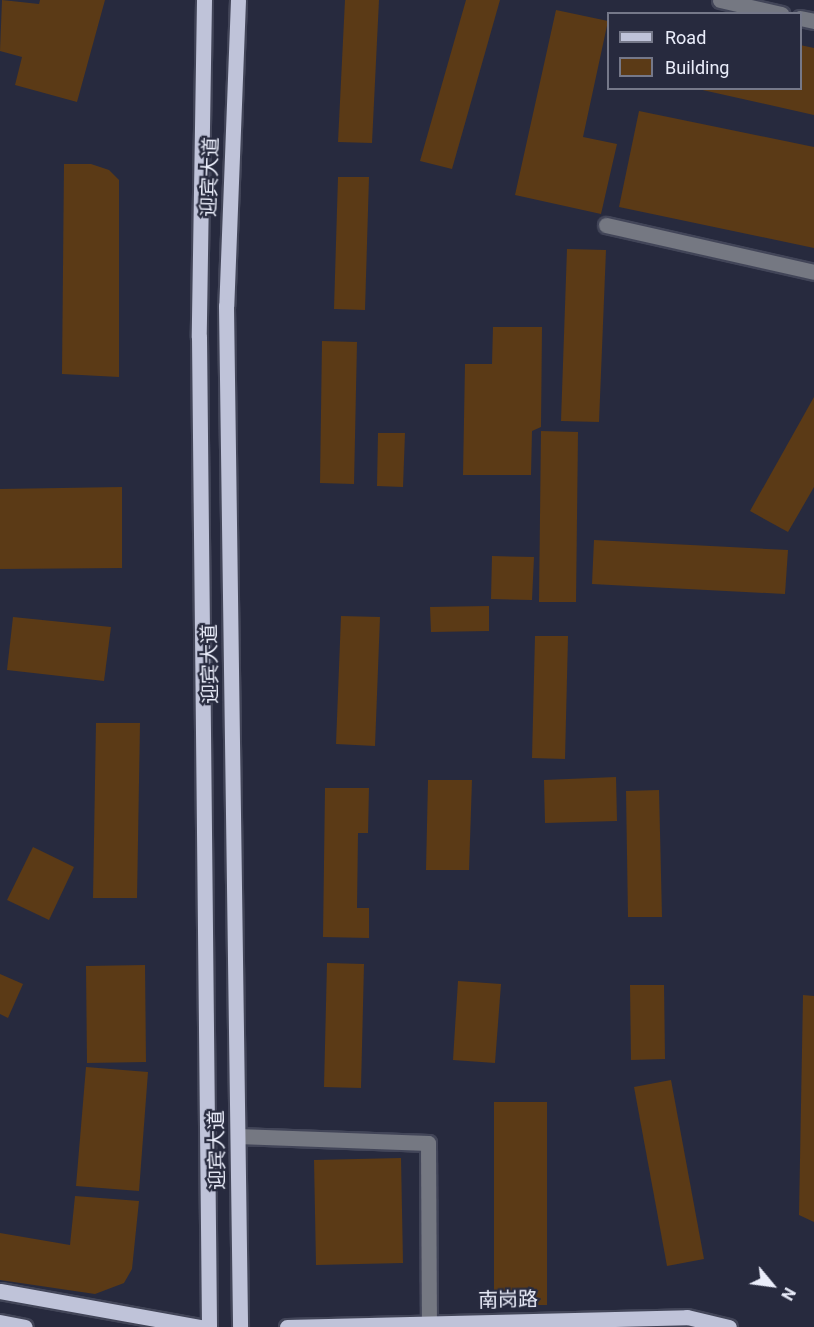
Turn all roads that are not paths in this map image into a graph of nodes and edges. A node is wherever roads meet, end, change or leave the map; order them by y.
1 (204, 0) edge
2 (238, 0) edge
3 (720, 0) edge
4 (772, 12) edge
5 (606, 225) dead end
6 (814, 272) edge
7 (237, 1136) junction
8 (0, 1291) edge
9 (0, 1322) edge
10 (429, 1323) junction
11 (25, 1327) edge
12 (201, 1327) edge
13 (209, 1327) edge
14 (240, 1327) edge
15 (286, 1327) edge
16 (729, 1327) edge

1 - 13 main road, 迎宾大道
2 - 7 main road, 迎宾大道
3 - 4 lane
5 - 6 lane
7 - 10 lane
7 - 14 main road, 迎宾大道
8 - 12 main road
9 - 11 main road
10 - 15 main road, 南岗路
10 - 16 main road, 南岗路

